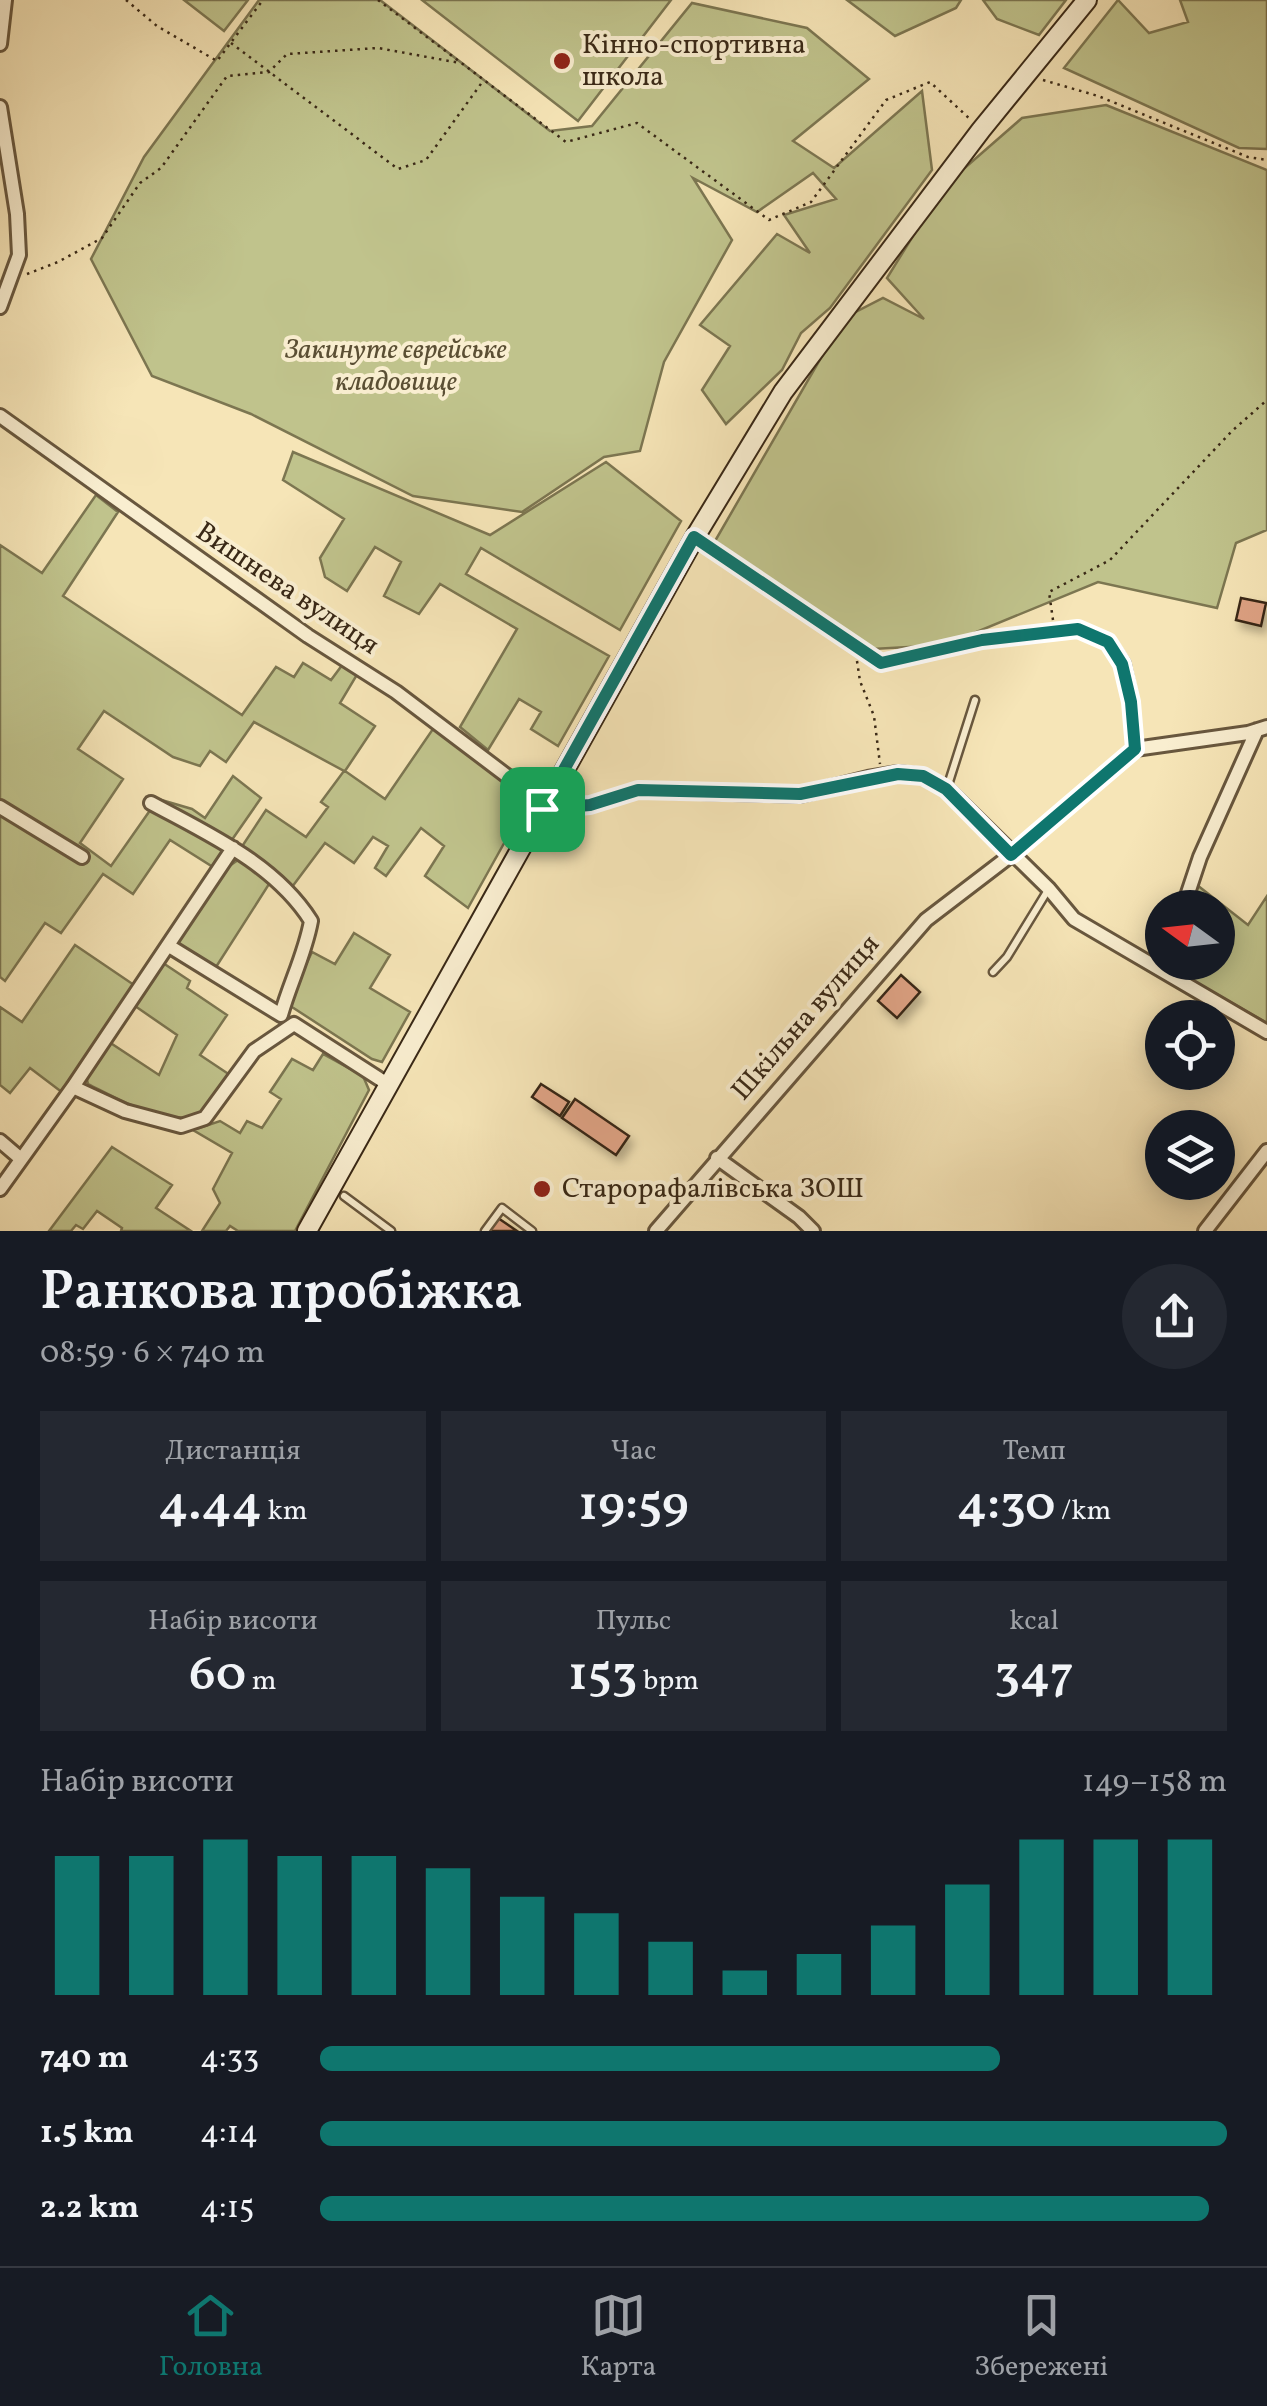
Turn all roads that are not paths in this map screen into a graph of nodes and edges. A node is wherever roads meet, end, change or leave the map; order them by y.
1 (6, 0) edge
2 (1087, 0) edge
3 (0, 44) edge
4 (0, 107) edge
5 (0, 307) edge
6 (0, 416) edge
7 (694, 537) junction
8 (974, 700) dead end
9 (1262, 728) edge
10 (1135, 749) junction
11 (946, 789) junction
12 (151, 804) dead end
13 (0, 807) edge
14 (542, 809) junction
15 (233, 848) junction
16 (1011, 855) junction
17 (82, 857) dead end
18 (1049, 889) junction
19 (1188, 890) edge
20 (169, 946) junction
21 (1145, 957) edge
22 (993, 972) dead end
23 (1184, 980) edge
24 (281, 1015) junction
25 (294, 1024) junction
26 (1267, 1032) edge
27 (389, 1084) junction
28 (73, 1087) junction
29 (0, 1142) edge
30 (1267, 1151) edge
31 (718, 1158) junction
32 (22, 1159) junction
33 (0, 1189) edge
34 (344, 1196) dead end
35 (307, 1231) edge
36 (391, 1231) edge
37 (484, 1231) edge
38 (532, 1231) edge
39 (656, 1231) edge
40 (813, 1231) edge
41 (1205, 1231) edge

1 - 3 street
2 - 7 main road
4 - 5 street
6 - 14 street, Вишнева вулиця
7 - 10 street
7 - 14 main road
8 - 11 lane
9 - 10 street
9 - 19 street
10 - 16 street, Шкільна вулиця
11 - 14 street
11 - 16 street
12 - 15 street
13 - 17 street
14 - 27 main road
15 - 20 street
15 - 24 street
16 - 18 street
16 - 31 street, Шкільна вулиця
18 - 21 street
18 - 22 lane
20 - 24 street
20 - 28 street
23 - 26 street
24 - 25 street
25 - 27 street
25 - 28 street
27 - 35 main road
28 - 32 street
29 - 32 street
30 - 41 street
31 - 39 street, Шкільна вулиця
31 - 40 street
32 - 33 street
34 - 36 lane
37 - 38 lane

